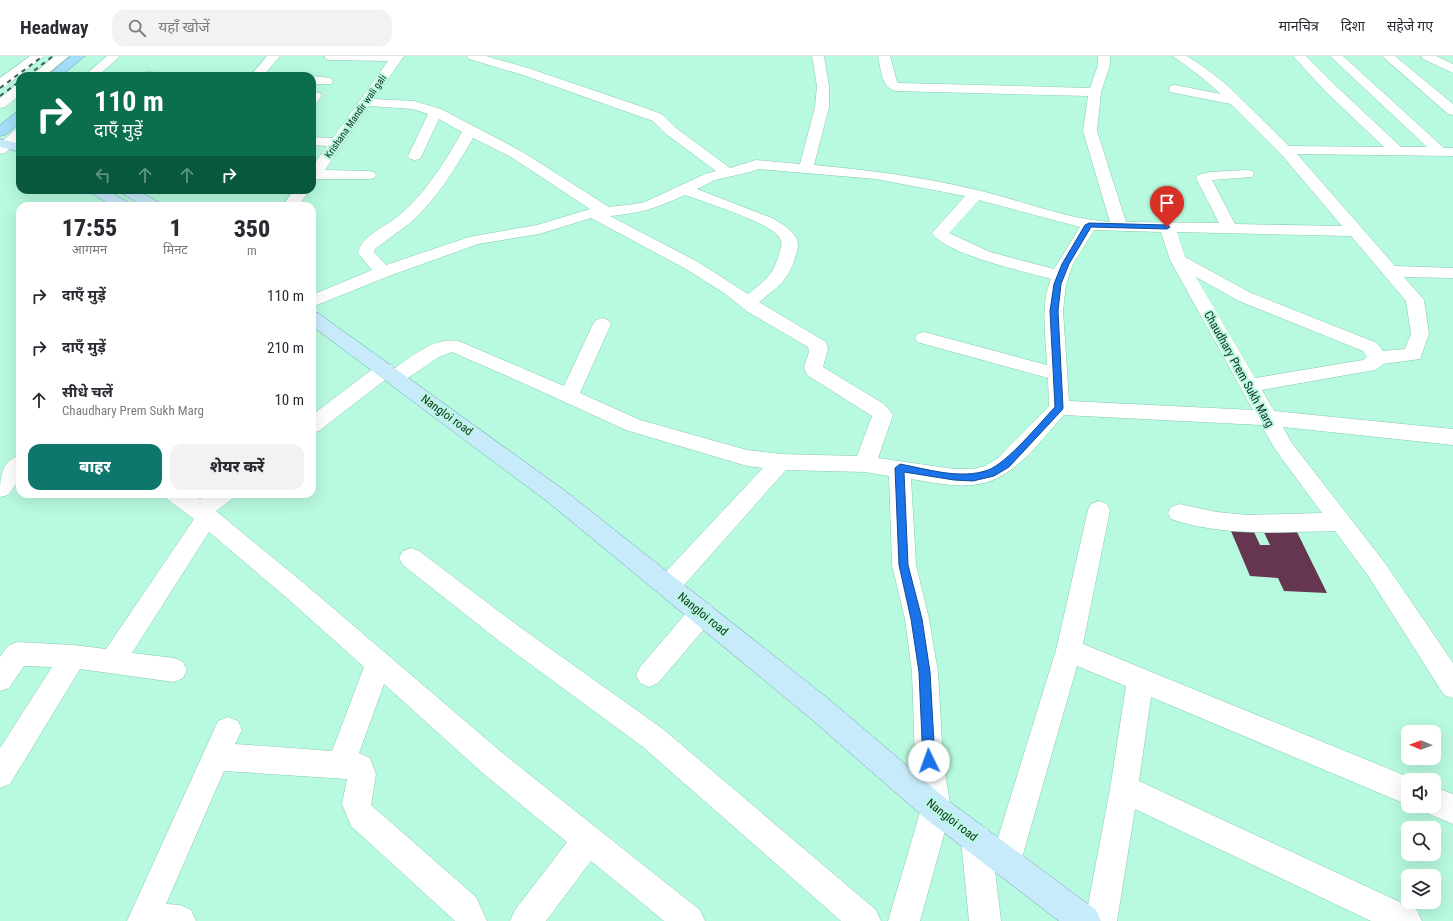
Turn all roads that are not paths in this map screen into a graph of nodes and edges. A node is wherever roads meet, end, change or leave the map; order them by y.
1 (38, 56) edge
2 (63, 56) edge
3 (79, 56) edge
4 (96, 56) edge
5 (114, 56) edge
6 (274, 56) edge
7 (330, 56) edge
8 (473, 56) edge
9 (522, 56) edge
10 (818, 56) edge
11 (884, 56) edge
12 (1104, 56) edge
13 (1179, 56) edge
14 (1299, 56) edge
15 (1336, 56) edge
16 (1388, 56) edge
17 (1427, 56) edge
18 (1444, 56) edge
19 (397, 57) edge
20 (1453, 63) edge
21 (514, 67) junction
22 (1453, 69) edge
23 (16, 72) edge
24 (16, 72) edge
25 (42, 72) edge
26 (58, 72) edge
27 (75, 72) edge
28 (95, 72) edge
29 (260, 72) edge
30 (316, 80) edge
31 (327, 81) dead end
32 (0, 84) edge
33 (1174, 90) dead end
34 (16, 91) edge
35 (1095, 92) junction
36 (1235, 101) junction
37 (365, 102) junction
38 (0, 104) edge
39 (16, 105) edge
40 (1453, 111) edge
41 (436, 112) junction
42 (0, 117) edge
43 (16, 122) edge
44 (470, 131) junction
45 (16, 136) edge
46 (316, 141) edge
47 (337, 142) junction
48 (1, 145) edge
49 (16, 147) edge
50 (1284, 150) junction
51 (1397, 151) junction
52 (1446, 151) edge
53 (415, 156) dead end
54 (16, 158) edge
55 (806, 168) junction
56 (316, 171) edge
57 (726, 172) junction
58 (1247, 174) dead end
59 (316, 175) edge
60 (369, 175) dead end
61 (684, 189) junction
62 (103, 194) edge
63 (133, 194) edge
64 (976, 194) junction
65 (116, 202) edge
66 (147, 202) edge
67 (599, 212) junction
68 (1089, 225) junction
69 (1120, 227) junction
70 (1167, 227) junction
71 (1230, 229) junction
72 (1356, 231) junction
73 (1178, 260) junction
74 (1391, 271) junction
75 (383, 272) junction
76 (1453, 273) edge
77 (1060, 276) junction
78 (316, 300) edge
79 (748, 302) junction
80 (316, 320) edge
81 (602, 324) dead end
82 (924, 338) dead end
83 (1378, 358) junction
84 (390, 374) junction
85 (1058, 374) junction
86 (1249, 386) junction
87 (569, 396) junction
88 (1059, 408) junction
89 (1267, 418) junction
90 (316, 423) edge
91 (1453, 437) edge
92 (0, 462) edge
93 (781, 462) junction
94 (16, 463) edge
95 (865, 464) junction
96 (16, 468) edge
97 (900, 468) junction
98 (0, 489) edge
99 (181, 498) edge
100 (219, 498) edge
101 (1099, 510) dead end
102 (1179, 513) dead end
103 (203, 514) junction
104 (1341, 522) junction
105 (411, 558) dead end
106 (668, 586) junction
107 (702, 613) junction
108 (1069, 650) junction
109 (8, 654) edge
110 (73, 657) junction
111 (1444, 660) edge
112 (112, 662) junction
113 (378, 663) junction
114 (174, 670) dead end
115 (649, 675) dead end
116 (0, 679) edge
117 (1140, 680) junction
118 (1453, 686) edge
119 (228, 730) dead end
120 (216, 758) junction
121 (341, 765) junction
122 (0, 774) edge
123 (1401, 788) edge
124 (1124, 789) junction
125 (1441, 805) edge
126 (936, 809) junction
127 (1453, 809) edge
128 (976, 839) junction
129 (588, 840) junction
130 (1006, 862) junction
131 (144, 920) edge
132 (180, 921) edge
133 (471, 921) edge
134 (526, 921) edge
135 (689, 921) edge
136 (865, 921) edge
137 (904, 921) edge
138 (985, 921) edge
139 (1085, 921) edge
140 (1101, 921) edge
141 (1406, 921) edge

1 - 24 street
2 - 25 street
3 - 26 highway
4 - 27 highway
5 - 28 street
6 - 29 street
7 - 19 street
8 - 21 street
9 - 21 street
10 - 55 street
11 - 35 street
12 - 35 street
13 - 36 street
14 - 51 street
15 - 52 street
16 - 40 street
17 - 22 street
18 - 20 street
19 - 37 street, Krishana Mandir wali gali
21 - 57 street
23 - 32 street
30 - 31 street
33 - 36 street
34 - 38 street
35 - 69 street
36 - 50 street
37 - 41 street
37 - 47 street, Krishana Mandir wali gali
39 - 42 highway
41 - 44 street
41 - 53 street
43 - 48 highway
44 - 67 street
44 - 75 street
45 - 48 street
46 - 47 street
47 - 56 street, Krishana Mandir wali gali
48 - 49 main road
48 - 54 main road
50 - 51 street
50 - 72 street
51 - 52 street
55 - 57 street
55 - 64 street
57 - 61 street
58 - 71 street
59 - 60 street
61 - 67 street
61 - 79 street
62 - 65 main road
63 - 66 main road
64 - 68 street
64 - 77 street
67 - 75 street
67 - 79 street
68 - 69 street
68 - 77 street
69 - 70 street
70 - 71 street
70 - 73 street, Chaudhary Prem Sukh Marg
71 - 72 street
72 - 74 street
73 - 83 street
73 - 86 street, Chaudhary Prem Sukh Marg
74 - 76 street
74 - 83 street
75 - 78 street
77 - 85 street
79 - 95 street
80 - 84 main road, Nangloi road
81 - 87 street
82 - 85 street
83 - 86 street
84 - 87 street
84 - 90 street
84 - 106 main road, Nangloi road
85 - 88 street
86 - 89 street, Chaudhary Prem Sukh Marg
87 - 93 street
88 - 89 street
88 - 97 street
89 - 91 street
89 - 104 street, Chaudhary Prem Sukh Marg
92 - 94 street
93 - 95 street
93 - 106 street
95 - 97 street
96 - 98 street
97 - 126 street
99 - 103 street
100 - 103 street
101 - 108 street
102 - 104 street
103 - 112 street
103 - 113 street
104 - 111 street, Chaudhary Prem Sukh Marg
105 - 136 street
106 - 107 main road, Nangloi road
107 - 115 street
107 - 126 main road, Nangloi road
108 - 117 street
108 - 130 street
109 - 110 street
109 - 116 street
110 - 112 street
110 - 122 street
111 - 118 street, Chaudhary Prem Sukh Marg
112 - 114 street
113 - 121 street
113 - 129 street
117 - 123 street
117 - 124 street
119 - 120 street
120 - 121 street
120 - 131 street
121 - 133 street
124 - 140 street
124 - 141 street
125 - 127 street
126 - 128 main road, Nangloi road
126 - 137 street
128 - 130 main road, Nangloi road
128 - 138 street
129 - 134 street
129 - 135 street
130 - 139 main road, Nangloi road
131 - 132 street

